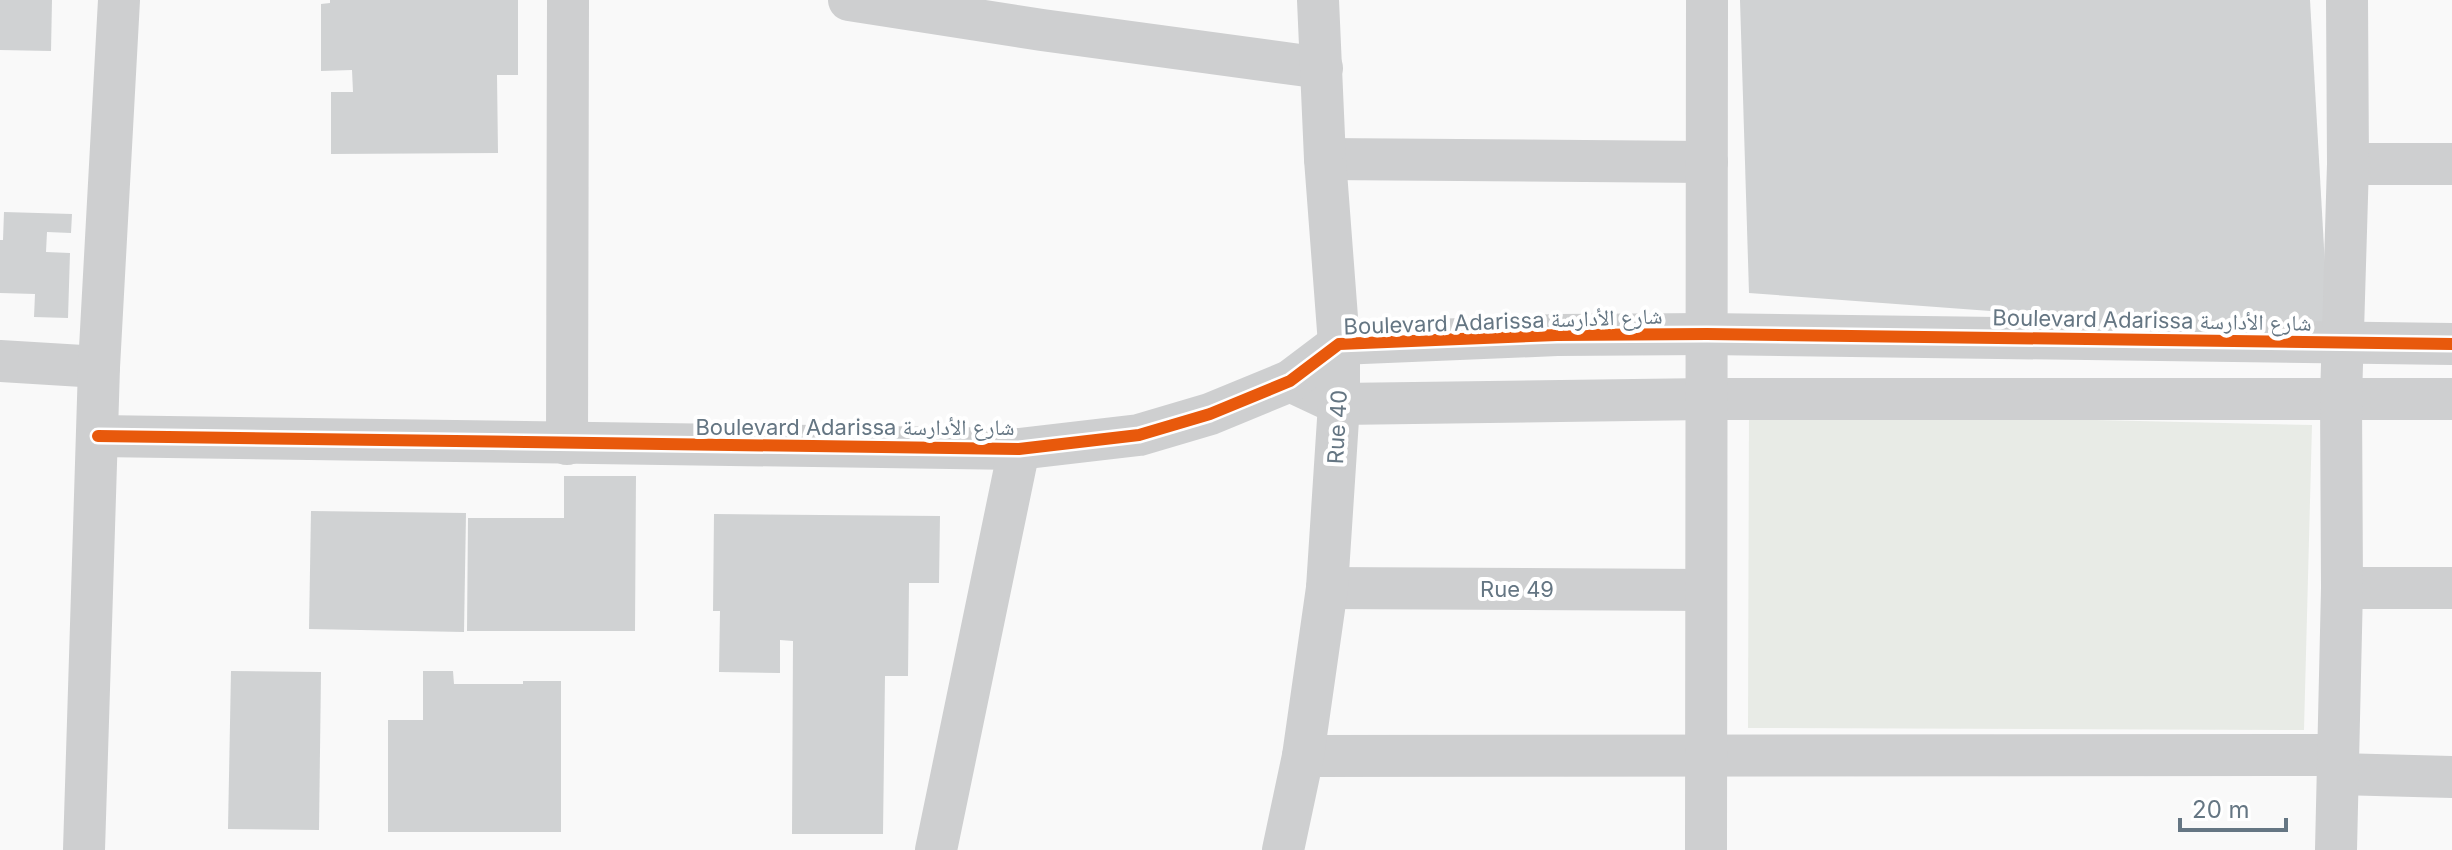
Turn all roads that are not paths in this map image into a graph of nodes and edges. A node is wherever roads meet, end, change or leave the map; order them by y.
1 (119, 0) edge
2 (568, 0) edge
3 (849, 0) edge
4 (1318, 0) edge
5 (1707, 0) edge
6 (2347, 0) edge
7 (1041, 15) edge
8 (1322, 68) junction
9 (1325, 159) junction
10 (1707, 162) junction
11 (2348, 164) junction
12 (2452, 164) edge
13 (1707, 334) junction
14 (2343, 342) junction
15 (1339, 344) junction
16 (2452, 344) edge
17 (0, 361) edge
18 (99, 367) junction
19 (1290, 381) junction
20 (2341, 398) junction
21 (1707, 399) junction
22 (2452, 399) edge
23 (1339, 404) junction
24 (98, 436) junction
25 (567, 444) junction
26 (1019, 449) junction
27 (1327, 588) junction
28 (2342, 588) junction
29 (2452, 588) edge
30 (1706, 590) junction
31 (1303, 756) junction
32 (1706, 756) junction
33 (2338, 764) junction
34 (2452, 777) edge
35 (84, 850) edge
36 (936, 850) edge
37 (1283, 850) edge
38 (1706, 850) edge
39 (2336, 850) edge

1 - 18 street
2 - 25 street
3 - 7 street
4 - 8 street, Rue 40
5 - 10 street
6 - 11 street
7 - 8 street
8 - 9 street, Rue 40
9 - 10 street
9 - 15 street, Rue 40
10 - 13 street
11 - 12 street
11 - 14 street
13 - 14 street, Boulevard Adarissa شارع الأدارسة
13 - 15 street, Boulevard Adarissa شارع الأدارسة
13 - 21 street
14 - 16 street, Boulevard Adarissa شارع الأدارسة
14 - 20 street
15 - 19 street, Boulevard Adarissa شارع الأدارسة
15 - 23 street, Rue 40
17 - 18 street
18 - 24 street
19 - 23 street
19 - 26 street, Boulevard Adarissa شارع الأدارسة
20 - 21 street
20 - 22 street
20 - 28 street
21 - 23 street
21 - 30 street
23 - 27 street, Rue 40
24 - 25 street, Boulevard Adarissa شارع الأدارسة
24 - 35 street
25 - 26 street, Boulevard Adarissa شارع الأدارسة
26 - 36 street
27 - 30 street, Rue 49
27 - 31 street, Rue 40
28 - 29 street
28 - 33 street
30 - 32 street
31 - 32 street
31 - 37 street, Rue 40
32 - 33 street
32 - 38 street
33 - 34 street
33 - 39 street

